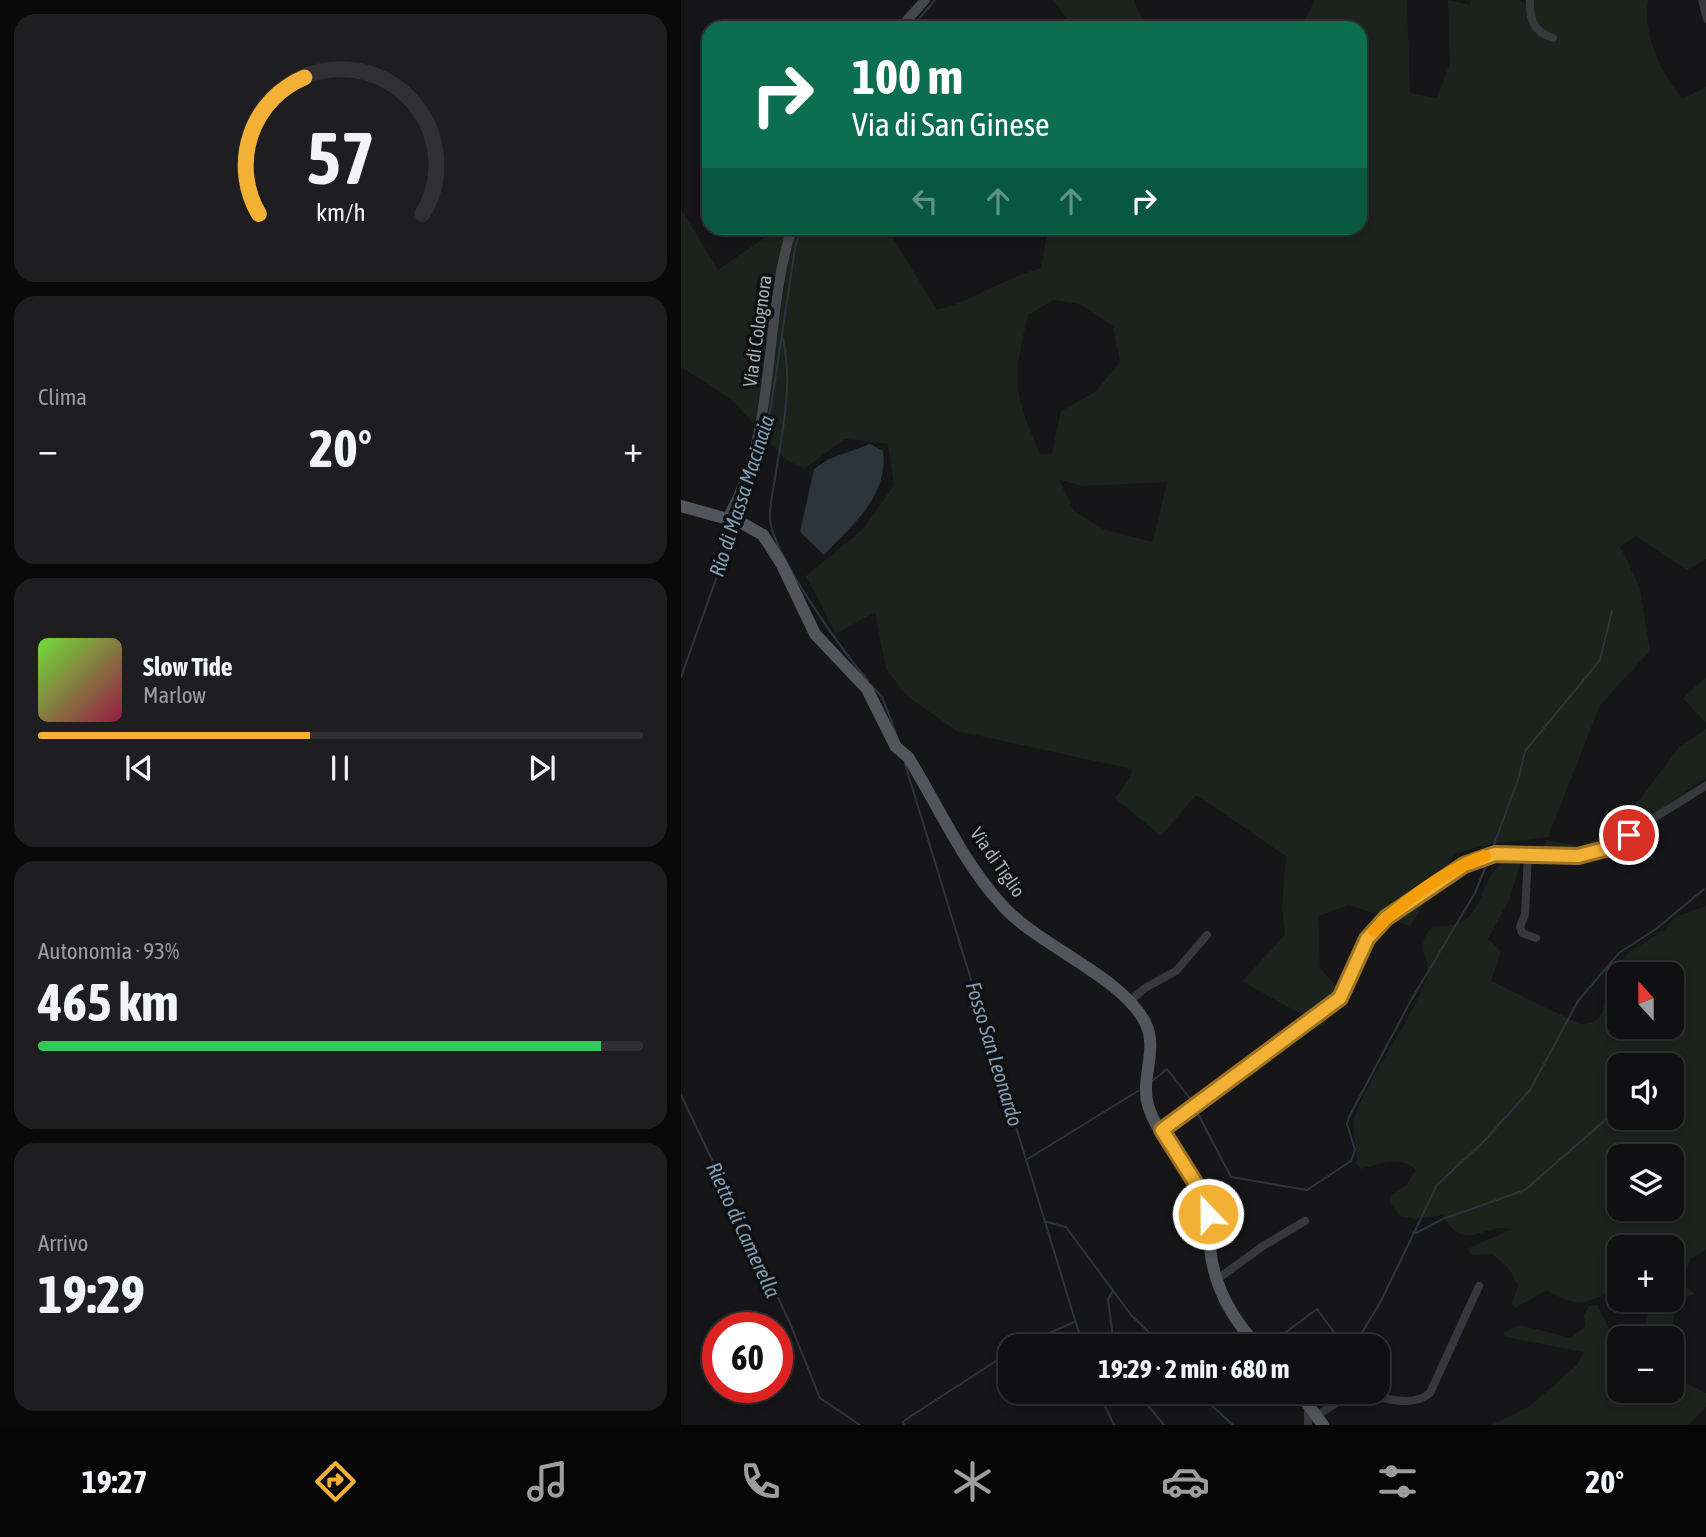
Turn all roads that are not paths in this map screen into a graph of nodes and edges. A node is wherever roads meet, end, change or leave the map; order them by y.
1 (925, 0) edge
2 (1530, 0) edge
3 (1702, 0) edge
4 (1706, 19) edge
5 (906, 21) edge
6 (1553, 38) dead end
7 (791, 235) edge
8 (681, 506) edge
9 (734, 520) junction
10 (1706, 785) edge
11 (1529, 855) junction
12 (1207, 935) dead end
13 (1536, 938) dead end
14 (1129, 1002) junction
15 (1162, 1130) junction
16 (1305, 1221) dead end
17 (1216, 1280) junction
18 (1479, 1286) dead end
19 (1249, 1334) edge
20 (1307, 1404) edge
21 (1316, 1422) edge

1 - 5 street
2 - 6 street
3 - 4 street
7 - 9 street, Via di Colognora
8 - 9 main road, Via di Tiglio
9 - 14 main road, Via di Tiglio
10 - 11 street
11 - 13 street
11 - 15 street
12 - 14 street
14 - 15 main road, Via di Tiglio
15 - 17 main road, Via di Tiglio
16 - 17 street
17 - 19 main road, Via di Tiglio
18 - 21 street
20 - 21 main road

